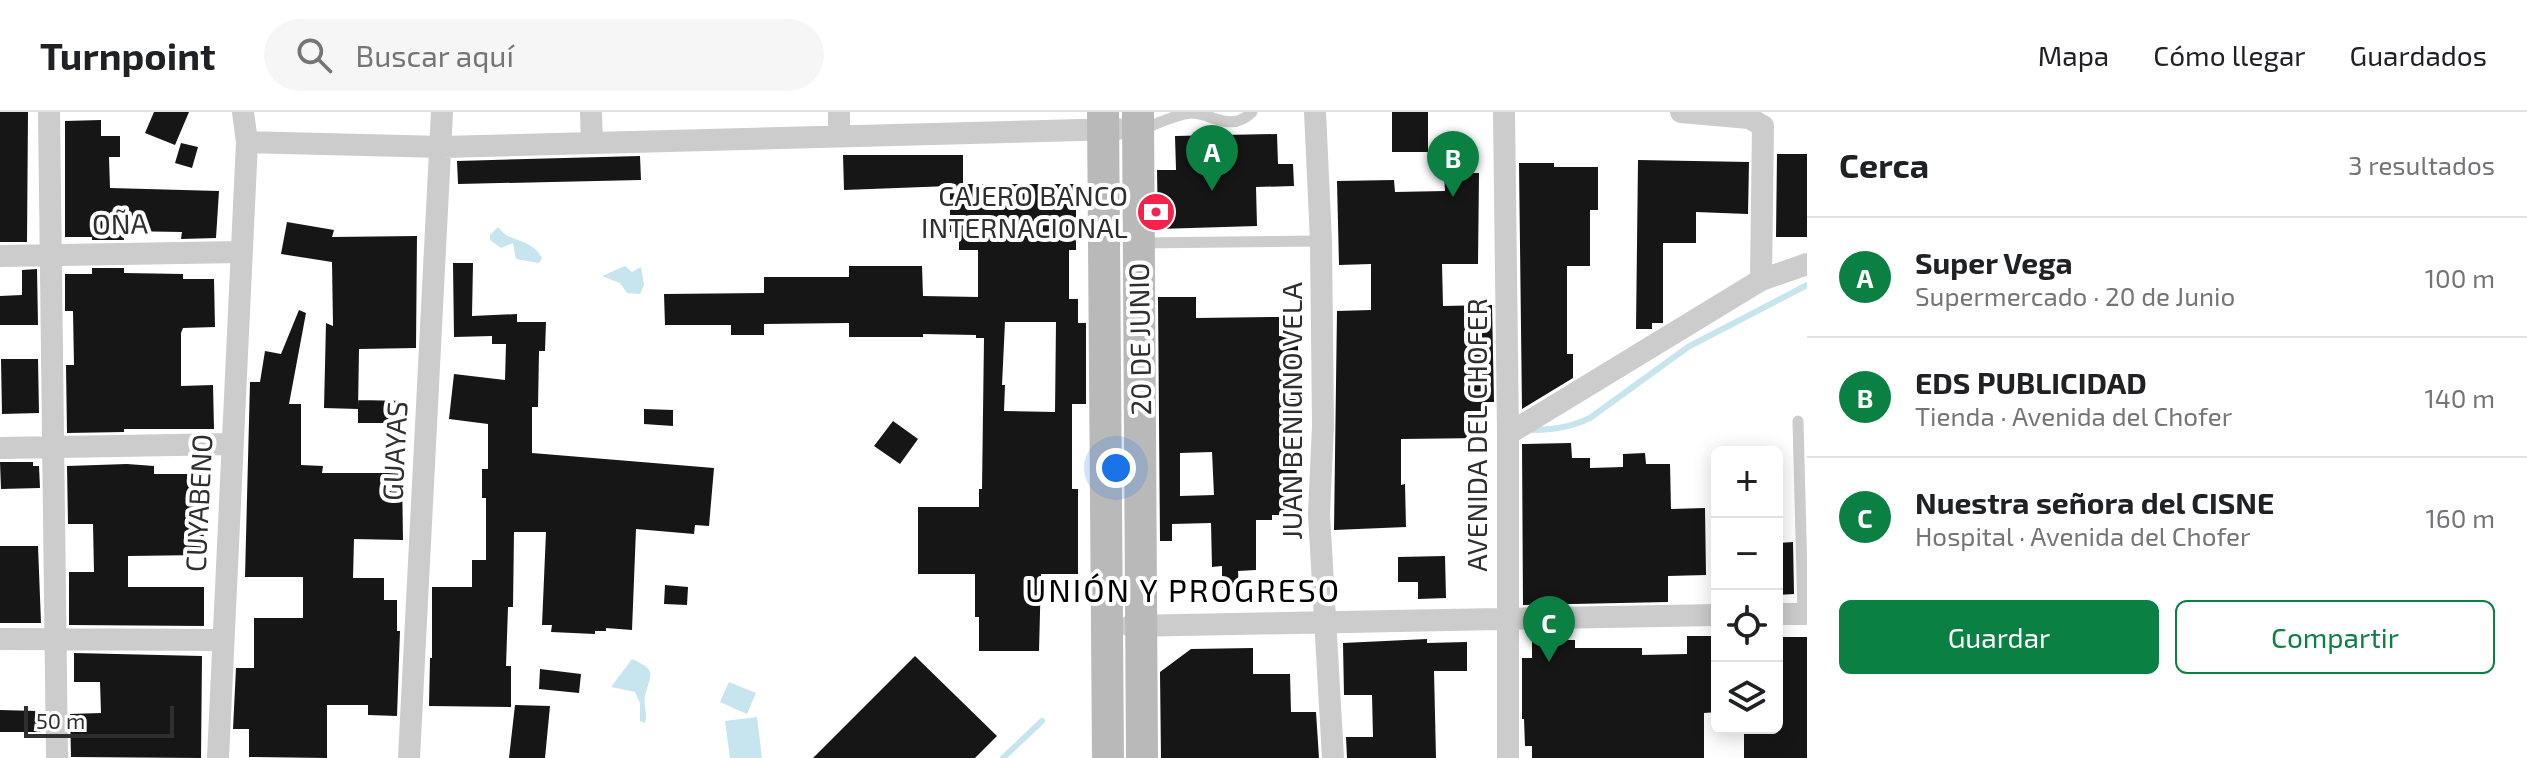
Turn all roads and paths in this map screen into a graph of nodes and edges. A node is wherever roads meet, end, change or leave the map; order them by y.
1 (49, 112) edge
2 (243, 112) edge
3 (442, 112) edge
4 (591, 112) edge
5 (839, 112) edge
6 (1192, 112) edge
7 (1252, 112) edge
8 (1315, 112) edge
9 (1504, 112) edge
10 (1681, 112) edge
11 (1103, 120) edge
12 (1139, 121) edge
13 (839, 136) junction
14 (247, 142) junction
15 (592, 143) junction
16 (442, 147) junction
17 (1321, 241) junction
18 (1139, 243) junction
19 (241, 252) junction
20 (50, 255) junction
21 (0, 256) edge
22 (1807, 264) edge
23 (1761, 280) junction
24 (1798, 421) dead end
25 (1508, 434) junction
26 (232, 444) junction
27 (51, 446) junction
28 (0, 448) edge
29 (1783, 614) edge
30 (1805, 614) edge
31 (1711, 615) edge
32 (1507, 618) junction
33 (1326, 622) junction
34 (1107, 624) junction
35 (1142, 627) junction
36 (0, 639) edge
37 (222, 640) junction
38 (55, 641) junction
39 (57, 758) edge
40 (218, 758) edge
41 (409, 758) edge
42 (1108, 758) edge
43 (1142, 758) edge
44 (1333, 758) edge
45 (1508, 758) edge

1 - 20 street
2 - 14 street, CUYABENO
3 - 16 street, GUAYAS
4 - 15 street
5 - 13 street
6 - 7 lane
6 - 12 lane
8 - 17 street, JUAN BENIGNO VELA
9 - 25 street, AVENIDA DEL CHOFER
10 - 23 street
11 - 12 street
11 - 13 street
11 - 34 street, 20 DE JUNIO
12 - 18 street, 20 DE JUNIO
13 - 15 street
14 - 16 street
14 - 19 street, CUYABENO
15 - 16 street
16 - 41 street, GUAYAS
17 - 18 lane
17 - 33 street, JUAN BENIGNO VELA
18 - 35 street, 20 DE JUNIO
19 - 20 street, OÑA
19 - 26 street, CUYABENO
20 - 21 street, OÑA
20 - 27 street
22 - 23 street
23 - 25 street
24 - 30 lane
25 - 32 street, AVENIDA DEL CHOFER
26 - 27 street
26 - 37 street, CUYABENO
27 - 28 street
27 - 38 street
29 - 30 street
31 - 32 street
32 - 33 street
32 - 45 street, AVENIDA DEL CHOFER
33 - 35 street
33 - 44 street, JUAN BENIGNO VELA
34 - 35 street
34 - 42 street, 20 DE JUNIO
35 - 43 street, 20 DE JUNIO
36 - 38 street
37 - 38 street
37 - 40 street, CUYABENO
38 - 39 street

